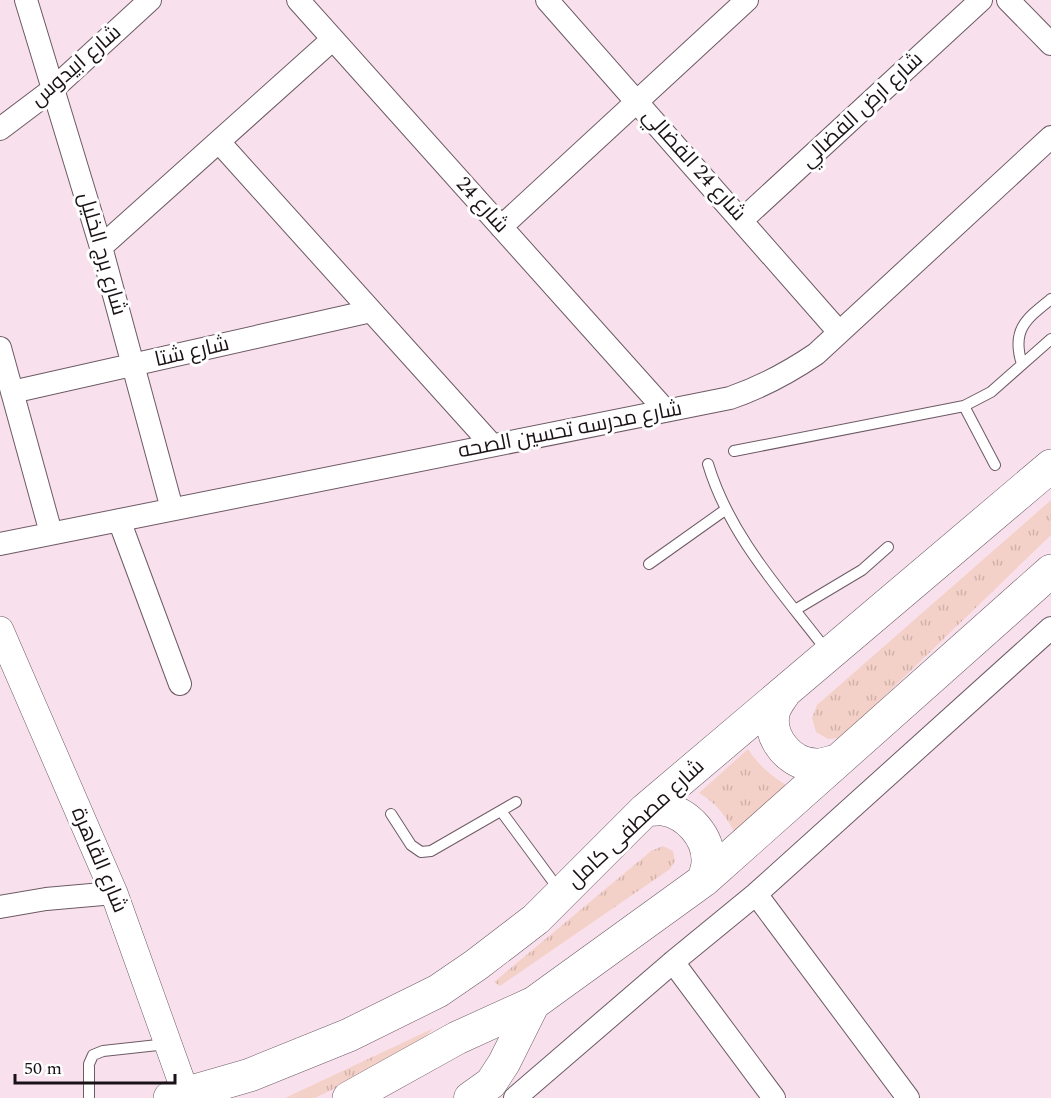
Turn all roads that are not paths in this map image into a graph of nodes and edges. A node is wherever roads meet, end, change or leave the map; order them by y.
1 (26, 0) edge
2 (150, 0) edge
3 (298, 0) edge
4 (547, 0) edge
5 (747, 0) edge
6 (981, 0) edge
7 (1008, 0) edge
8 (333, 39) junction
9 (1051, 44) edge
10 (53, 89) junction
11 (637, 102) junction
12 (0, 129) edge
13 (1051, 136) edge
14 (219, 142) junction
15 (742, 220) junction
16 (501, 227) junction
17 (101, 247) junction
18 (1051, 299) edge
19 (371, 311) junction
20 (839, 332) junction
21 (1051, 339) edge
22 (0, 348) edge
23 (1022, 364) junction
24 (133, 365) junction
25 (12, 392) junction
26 (964, 406) junction
27 (666, 411) junction
28 (492, 445) junction
29 (734, 451) dead end
30 (708, 464) dead end
31 (995, 465) dead end
32 (1051, 466) edge
33 (172, 509) junction
34 (725, 510) junction
35 (119, 520) junction
36 (51, 533) junction
37 (0, 544) edge
38 (888, 547) dead end
39 (649, 564) dead end
40 (1051, 571) edge
41 (795, 610) junction
42 (1051, 628) edge
43 (0, 630) edge
44 (829, 654) junction
45 (180, 684) dead end
46 (784, 693) junction
47 (837, 761) junction
48 (516, 802) dead end
49 (645, 810) junction
50 (501, 811) junction
51 (391, 814) dead end
52 (704, 880) junction
53 (114, 893) junction
54 (562, 893) junction
55 (756, 894) junction
56 (0, 908) edge
57 (673, 962) junction
58 (534, 1003) junction
59 (168, 1044) junction
60 (495, 1094) edge
61 (178, 1096) edge
62 (89, 1098) edge
63 (348, 1098) edge
64 (774, 1098) edge
65 (908, 1098) edge

1 - 10 street, شارع برج الخليل
2 - 10 street, شارع ابيدوس
3 - 8 street, شارع 24
4 - 11 street, شارع 24 الفضالي
5 - 11 street
6 - 15 street, شارع ارض الفضالي
7 - 9 street
8 - 14 street
8 - 16 street, شارع 24
10 - 12 street, شارع ابيدوس
10 - 17 street, شارع برج الخليل
11 - 15 street, شارع 24 الفضالي
11 - 16 street
13 - 20 street, شارع مدرسه تحسين الصحه
14 - 17 street
14 - 19 street
15 - 20 street, شارع 24 الفضالي
16 - 27 street, شارع 24
17 - 24 street, شارع برج الخليل
18 - 23 lane
19 - 24 street, شارع شتا
19 - 28 street
20 - 27 street, شارع مدرسه تحسين الصحه
21 - 23 lane
22 - 25 street
23 - 26 lane
24 - 25 street, شارع شتا
24 - 33 street, شارع برج الخليل
25 - 36 street
26 - 29 lane
26 - 31 lane
27 - 28 street, شارع مدرسه تحسين الصحه
28 - 33 street, شارع مدرسه تحسين الصحه
30 - 34 lane
32 - 44 main road, شارع مصطفى كامل
33 - 35 street, شارع مدرسه تحسين الصحه
34 - 39 lane
34 - 41 lane
35 - 36 street, شارع مدرسه تحسين الصحه
35 - 45 street
36 - 37 street, شارع مدرسه تحسين الصحه
38 - 41 lane
40 - 47 main road
41 - 44 lane
42 - 55 street
43 - 53 street, شارع القاهرة
44 - 46 main road, شارع مصطفى كامل
46 - 47 main road
46 - 49 main road, شارع مصطفى كامل
47 - 52 main road
48 - 50 lane
49 - 52 main road
49 - 54 main road, شارع مصطفى كامل
50 - 51 lane
50 - 54 lane
52 - 58 main road
53 - 56 street
53 - 59 street, شارع القاهرة
54 - 61 main road, شارع مصطفى كامل
55 - 57 street
55 - 65 street
57 - 60 street
57 - 64 street
58 - 60 main road
58 - 63 main road
59 - 61 street, شارع القاهرة
59 - 62 lane

